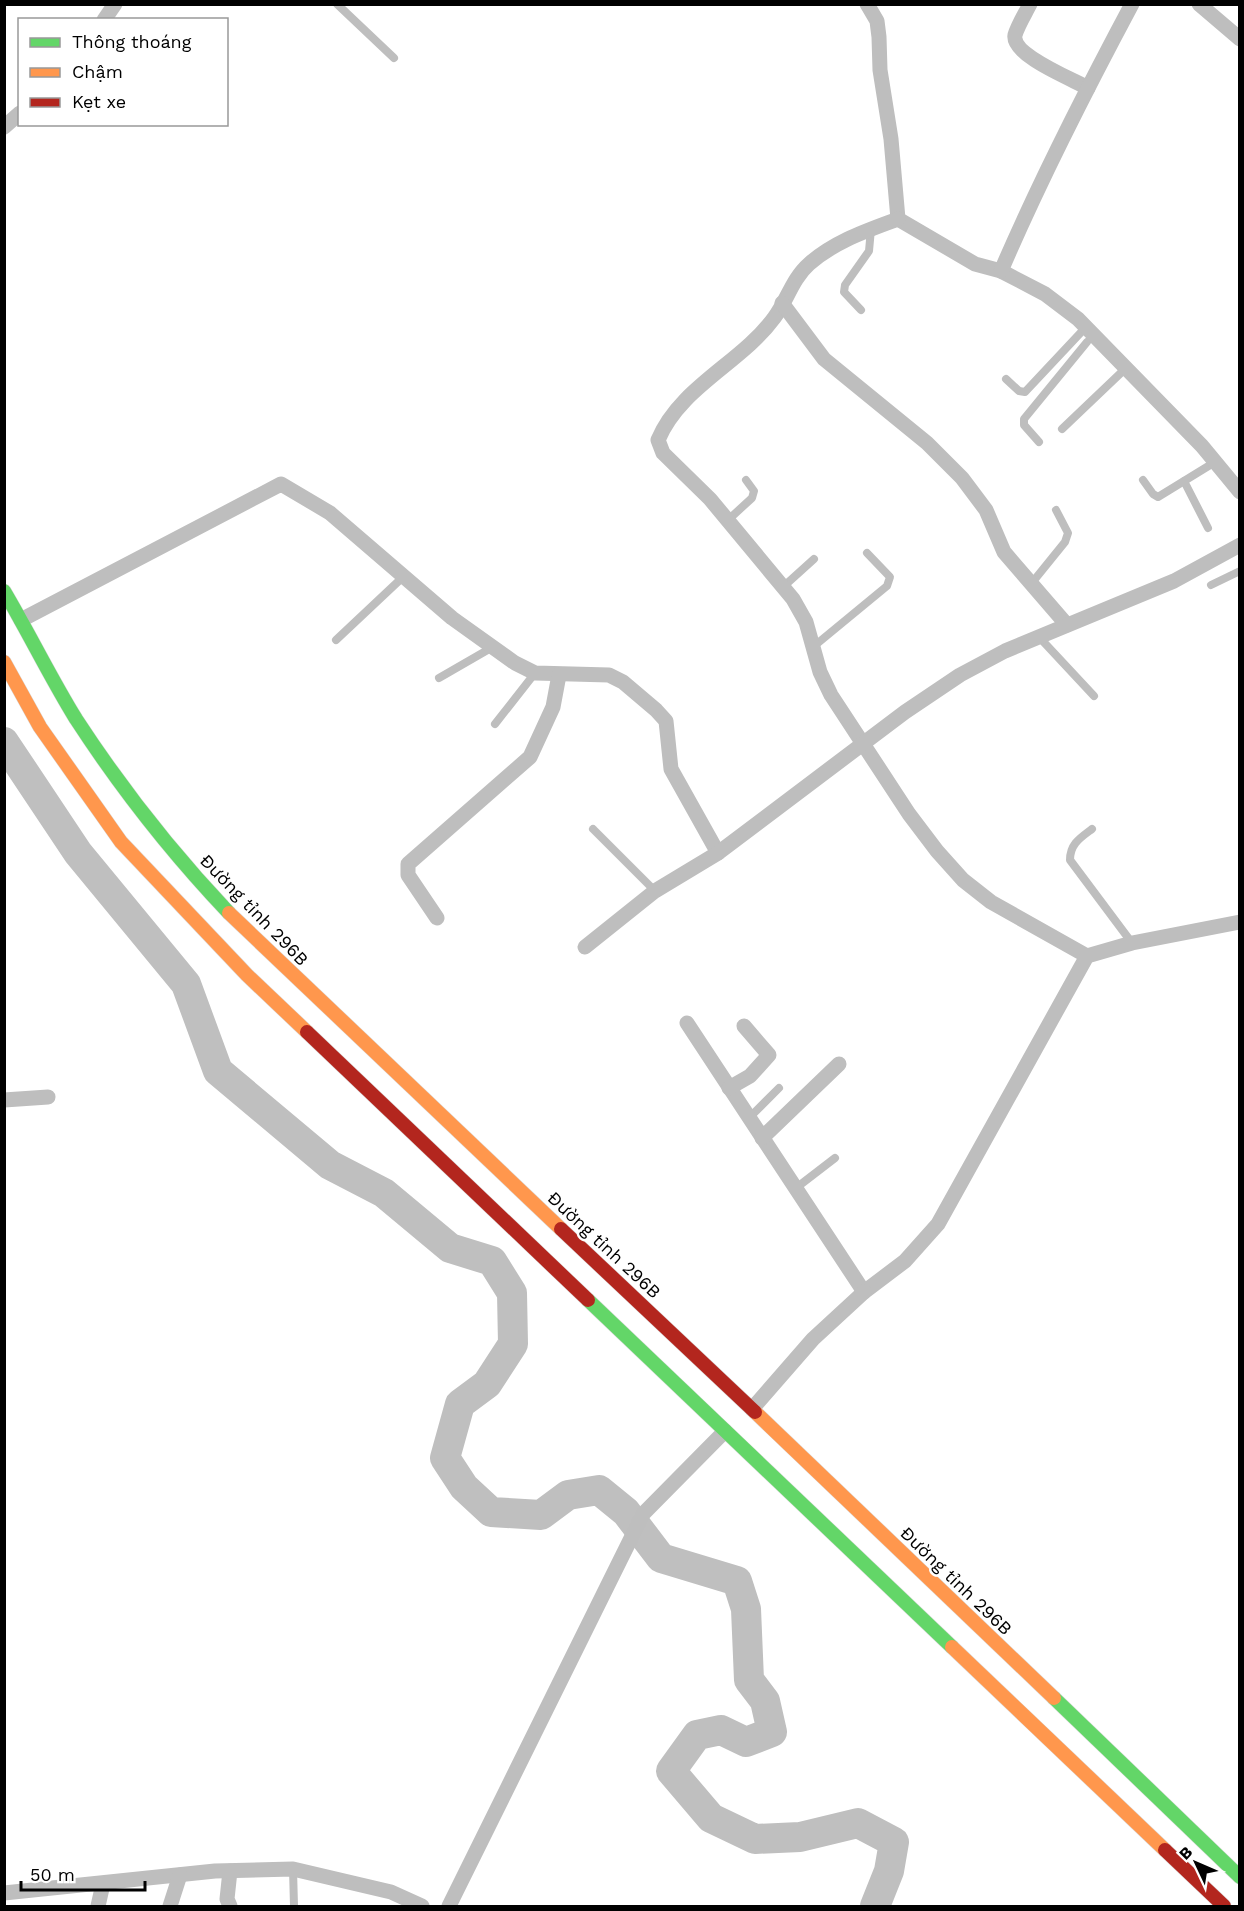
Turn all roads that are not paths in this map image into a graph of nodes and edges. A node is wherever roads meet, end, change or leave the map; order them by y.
1 (115, 4) edge
2 (337, 4) edge
3 (867, 4) edge
4 (1030, 4) edge
5 (1132, 4) edge
6 (1198, 4) edge
7 (105, 18) edge
8 (1239, 39) edge
9 (394, 58) dead end
10 (1088, 88) junction
11 (18, 115) edge
12 (4, 127) edge
13 (898, 219) junction
14 (871, 229) junction
15 (1001, 271) junction
16 (782, 303) junction
17 (861, 310) dead end
18 (1090, 335) junction
19 (1127, 367) junction
20 (1006, 379) dead end
21 (1062, 429) dead end
22 (1039, 442) dead end
23 (1215, 462) junction
24 (746, 480) dead end
25 (1143, 480) dead end
26 (1184, 481) junction
27 (1239, 492) edge
28 (1056, 510) dead end
29 (729, 520) junction
30 (1208, 528) dead end
31 (1239, 545) edge
32 (867, 553) dead end
33 (814, 559) dead end
34 (1239, 571) edge
35 (403, 577) junction
36 (1031, 584) junction
37 (1211, 585) dead end
38 (783, 587) junction
39 (4, 591) edge
40 (21, 620) junction
41 (1067, 625) junction
42 (1039, 637) junction
43 (336, 640) dead end
44 (813, 647) junction
45 (491, 648) junction
46 (4, 662) edge
47 (535, 673) junction
48 (559, 675) junction
49 (440, 678) dead end
50 (1094, 696) dead end
51 (495, 724) dead end
52 (863, 745) junction
53 (593, 828) dead end
54 (1092, 829) dead end
55 (718, 853) junction
56 (655, 891) junction
57 (437, 918) dead end
58 (1239, 922) edge
59 (1132, 943) junction
60 (585, 947) dead end
61 (1087, 956) junction
62 (687, 1023) dead end
63 (744, 1026) dead end
64 (839, 1065) dead end
65 (729, 1088) junction
66 (779, 1088) dead end
67 (48, 1096) dead end
68 (4, 1100) edge
69 (749, 1118) junction
70 (762, 1138) junction
71 (835, 1158) dead end
72 (796, 1188) junction
73 (864, 1292) junction
74 (753, 1409) junction
75 (725, 1431) junction
76 (292, 1869) junction
77 (230, 1871) junction
78 (180, 1875) junction
79 (1239, 1876) edge
80 (103, 1884) junction
81 (4, 1893) edge
82 (98, 1906) edge
83 (170, 1906) edge
84 (230, 1906) edge
85 (294, 1906) edge
86 (422, 1906) edge
87 (449, 1906) edge
88 (1224, 1906) edge

1 - 7 street
2 - 9 lane
3 - 13 street
4 - 10 street
5 - 10 street
6 - 8 street
10 - 15 street
11 - 12 street
13 - 14 street
13 - 15 street
14 - 16 street
14 - 17 lane
15 - 18 street
16 - 29 street
16 - 36 street
18 - 19 street
18 - 20 lane
18 - 22 lane
19 - 21 lane
19 - 23 street
23 - 26 lane
23 - 27 street
24 - 29 lane
25 - 26 lane
26 - 30 lane
28 - 36 lane
29 - 38 street
31 - 41 street
32 - 44 lane
33 - 38 lane
34 - 37 lane
35 - 40 street
35 - 43 lane
35 - 45 street
36 - 41 street
38 - 44 street
39 - 40 main road, Đường tỉnh 296B
40 - 74 main road, Đường tỉnh 296B
41 - 42 street
42 - 50 lane
42 - 52 street
44 - 52 street
45 - 47 street
45 - 49 lane
46 - 75 main road
47 - 48 street
47 - 51 lane
48 - 55 street
48 - 57 street
52 - 55 street
52 - 61 street
53 - 56 lane
54 - 59 lane
55 - 56 street
56 - 60 street
58 - 59 street
59 - 61 street
61 - 73 street
62 - 65 street
63 - 65 street
64 - 70 street
65 - 69 street
66 - 69 lane
67 - 68 street
69 - 70 street
70 - 72 street
71 - 72 lane
72 - 73 street
73 - 74 street
74 - 79 main road, Đường tỉnh 296B
75 - 87 street
75 - 88 main road
76 - 77 street
76 - 85 lane
76 - 86 street
77 - 78 street
77 - 84 street
78 - 80 street
78 - 83 street
80 - 81 street
80 - 82 street

